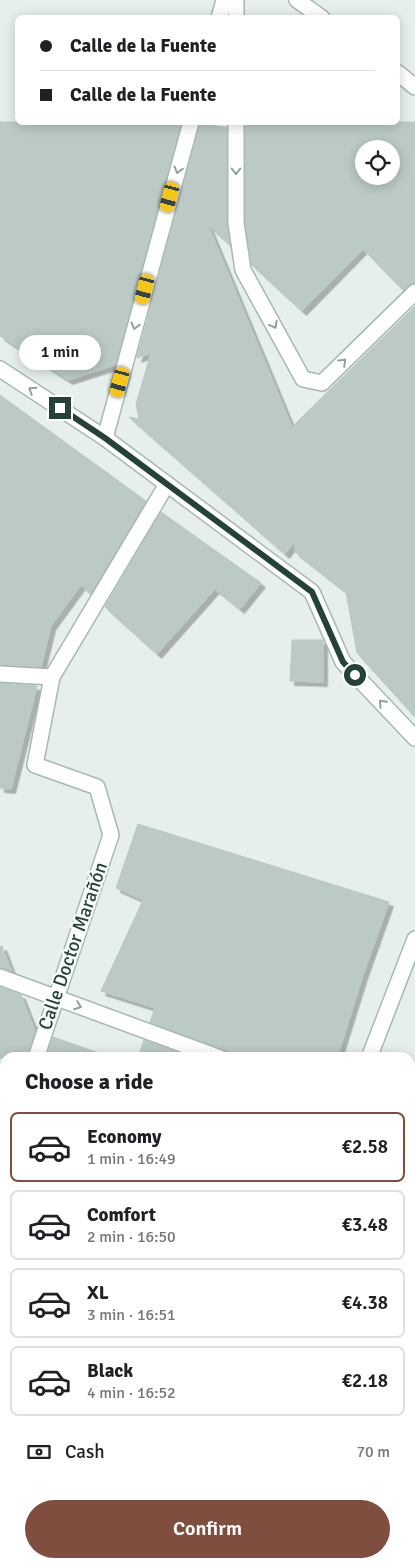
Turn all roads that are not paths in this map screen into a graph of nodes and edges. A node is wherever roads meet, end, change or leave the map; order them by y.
1 (224, 0) edge
2 (236, 0) edge
3 (297, 0) edge
4 (220, 15) edge
5 (236, 15) edge
6 (318, 15) edge
7 (400, 75) edge
8 (415, 87) edge
9 (189, 125) edge
10 (236, 125) edge
11 (415, 292) edge
12 (0, 369) edge
13 (105, 438) junction
14 (167, 484) junction
15 (0, 674) edge
16 (52, 678) junction
17 (415, 738) edge
18 (415, 939) edge
19 (0, 977) edge
20 (55, 998) junction
21 (38, 1052) edge
22 (204, 1052) edge
23 (371, 1052) edge

1 - 4 street
2 - 5 street
3 - 6 street
7 - 8 street
9 -> 13 street
10 -> 11 street
13 -> 12 street
13 - 14 street
14 - 16 street
17 -> 14 street
15 - 16 street
16 - 20 street, Calle Doctor Marañón
18 - 23 street
19 - 20 street
20 - 21 street, Calle Doctor Marañón
20 -> 22 street

